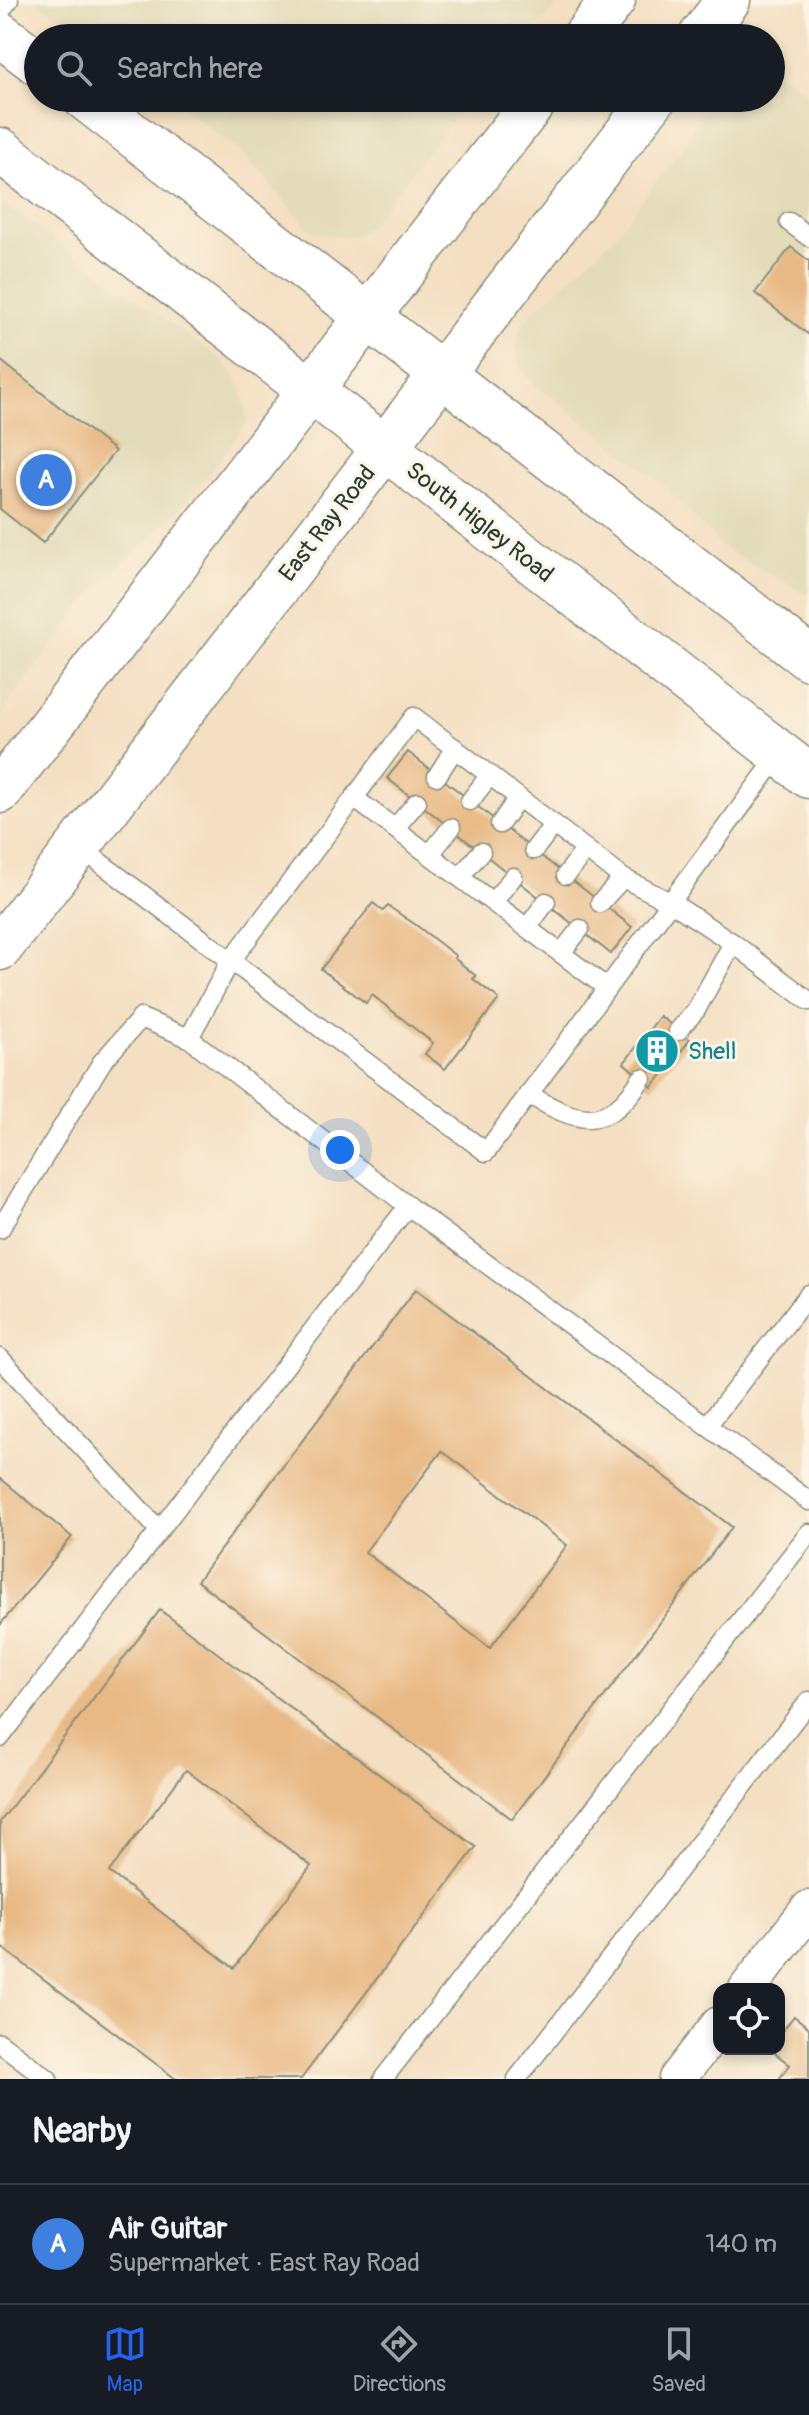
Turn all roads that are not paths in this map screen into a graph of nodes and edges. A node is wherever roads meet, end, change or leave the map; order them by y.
1 (9, 0) edge
2 (613, 0) edge
3 (728, 0) edge
4 (0, 11) edge
5 (595, 24) edge
6 (710, 24) edge
7 (0, 34) edge
8 (24, 52) edge
9 (103, 112) edge
10 (526, 112) edge
11 (643, 112) edge
12 (0, 150) edge
13 (789, 222) dead end
14 (809, 237) edge
15 (369, 315) junction
16 (445, 374) junction
17 (311, 391) junction
18 (386, 448) junction
19 (809, 658) edge
20 (455, 748) junction
21 (794, 765) edge
22 (490, 775) junction
23 (437, 776) dead end
24 (3, 779) edge
25 (354, 798) junction
26 (518, 798) junction
27 (470, 801) dead end
28 (417, 802) dead end
29 (500, 824) dead end
30 (554, 824) junction
31 (395, 828) junction
32 (451, 828) dead end
33 (78, 846) junction
34 (586, 849) junction
35 (534, 850) dead end
36 (481, 852) dead end
37 (430, 854) junction
38 (566, 875) dead end
39 (460, 877) junction
40 (513, 877) dead end
41 (623, 878) junction
42 (493, 902) junction
43 (546, 902) dead end
44 (600, 903) dead end
45 (672, 903) junction
46 (527, 928) junction
47 (580, 929) dead end
48 (733, 943) junction
49 (0, 948) edge
50 (561, 953) junction
51 (230, 962) junction
52 (607, 988) junction
53 (809, 1001) edge
54 (678, 1031) dead end
55 (189, 1038) junction
56 (642, 1078) dead end
57 (528, 1094) junction
58 (408, 1206) junction
59 (0, 1229) edge
60 (809, 1294) edge
61 (0, 1358) edge
62 (707, 1426) junction
63 (809, 1501) edge
64 (159, 1530) junction
65 (809, 1533) edge
66 (809, 1701) edge
67 (0, 1738) edge
68 (809, 1909) edge
69 (752, 1983) edge
70 (713, 2033) edge
71 (0, 2043) edge
72 (48, 2079) edge
73 (383, 2079) edge
74 (517, 2079) edge
75 (677, 2079) edge

1 - 4 lane
2 - 5 main road
3 - 6 main road
7 - 8 main road
9 - 15 main road
10 - 15 main road
11 - 16 main road, East Ray Road
12 - 17 main road, South Higley Road
13 - 14 lane
15 - 16 main road
15 - 17 main road
16 - 18 main road, East Ray Road
16 - 19 main road
17 - 18 main road, South Higley Road
17 - 24 main road
18 - 21 main road, South Higley Road
18 - 33 main road, East Ray Road
20 - 22 lane
20 - 23 lane
20 - 25 lane
21 - 45 lane
22 - 26 lane
22 - 27 lane
25 - 31 lane
25 - 51 lane
26 - 29 lane
26 - 30 lane
28 - 31 lane
30 - 34 lane
30 - 35 lane
31 - 37 lane
32 - 37 lane
33 - 49 main road, East Ray Road
33 - 51 lane
34 - 38 lane
34 - 41 lane
36 - 39 lane
37 - 39 lane
39 - 42 lane
40 - 42 lane
41 - 44 lane
41 - 45 lane
42 - 46 lane
43 - 46 lane
45 - 48 lane
45 - 52 lane
46 - 50 lane
47 - 50 lane
48 - 53 lane
48 - 54 lane
50 - 52 lane
51 - 55 lane
51 - 57 lane
52 - 57 lane
55 - 58 lane
55 - 59 lane
56 - 57 lane
58 - 62 lane
58 - 64 lane
60 - 62 lane
61 - 64 lane
62 - 63 lane
64 - 67 lane
65 - 73 lane
66 - 74 lane
68 - 69 street
70 - 75 street
71 - 72 lane

